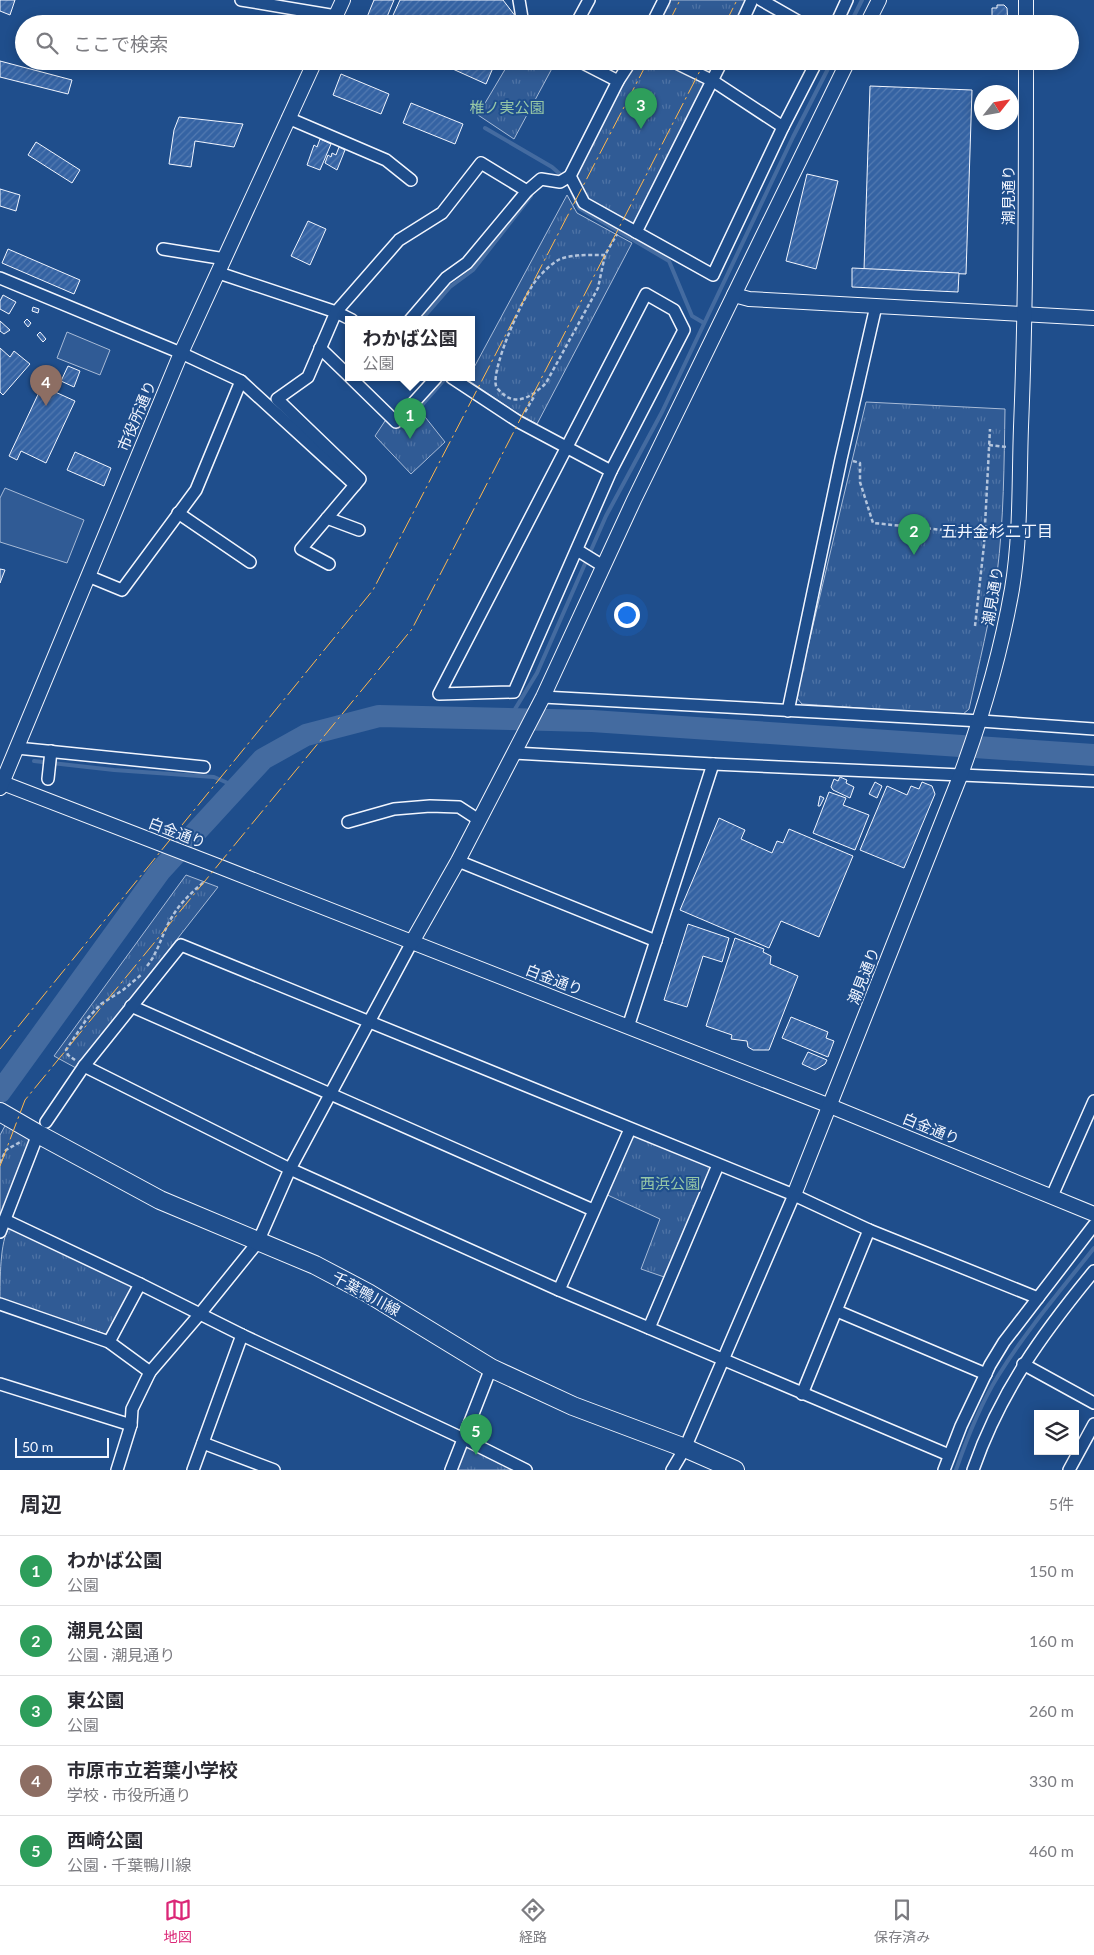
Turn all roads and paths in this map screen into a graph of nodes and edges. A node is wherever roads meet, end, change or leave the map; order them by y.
1 (240, 0) edge
2 (343, 0) edge
3 (519, 0) edge
4 (589, 0) edge
5 (664, 0) edge
6 (752, 0) edge
7 (761, 0) edge
8 (847, 0) edge
9 (879, 0) edge
10 (1026, 0) edge
11 (310, 15) edge
12 (336, 15) edge
13 (522, 15) edge
14 (581, 15) edge
15 (656, 15) edge
16 (745, 15) edge
17 (787, 15) edge
18 (840, 15) edge
19 (872, 15) edge
20 (1026, 15) edge
21 (311, 70) edge
22 (597, 70) edge
23 (625, 70) edge
24 (690, 70) edge
25 (718, 70) edge
26 (812, 70) edge
27 (844, 70) edge
28 (1026, 70) edge
29 (618, 81) junction
30 (713, 81) junction
31 (288, 118) junction
32 (783, 127) junction
33 (570, 176) junction
34 (411, 180) dead end
35 (527, 191) junction
36 (636, 232) junction
37 (613, 241) dead end
38 (163, 249) dead end
39 (606, 255) junction
40 (225, 259) junction
41 (219, 273) junction
42 (0, 278) edge
43 (734, 294) junction
44 (876, 306) junction
45 (336, 312) junction
46 (1026, 314) junction
47 (345, 316) edge
48 (413, 316) edge
49 (1094, 318) edge
50 (320, 348) junction
51 (181, 353) junction
52 (345, 372) edge
53 (241, 381) junction
54 (354, 381) edge
55 (433, 381) edge
56 (457, 381) edge
57 (535, 393) junction
58 (520, 422) junction
59 (990, 429) dead end
60 (989, 445) junction
61 (566, 446) junction
62 (1020, 448) junction
63 (841, 458) junction
64 (611, 471) junction
65 (355, 485) junction
66 (178, 513) junction
67 (327, 518) junction
68 (359, 530) dead end
69 (984, 534) junction
70 (577, 550) junction
71 (250, 562) dead end
72 (329, 564) dead end
73 (603, 566) junction
74 (88, 576) junction
75 (975, 626) dead end
76 (543, 697) junction
77 (788, 711) junction
78 (980, 721) junction
79 (1094, 729) edge
80 (17, 748) junction
81 (51, 751) junction
82 (514, 753) junction
83 (713, 764) junction
84 (204, 767) dead end
85 (961, 774) junction
86 (48, 779) dead end
87 (1094, 781) edge
88 (1, 784) edge
89 (479, 820) junction
90 (348, 822) dead end
91 (458, 861) junction
92 (204, 882) dead end
93 (656, 941) junction
94 (412, 942) junction
95 (131, 1006) junction
96 (368, 1022) junction
97 (628, 1027) junction
98 (84, 1066) junction
99 (329, 1094) junction
100 (1094, 1101) edge
101 (830, 1106) junction
102 (4, 1114) edge
103 (630, 1129) junction
104 (37, 1132) junction
105 (0, 1163) edge
106 (718, 1165) junction
107 (290, 1169) junction
108 (794, 1196) junction
109 (1052, 1196) junction
110 (593, 1210) junction
111 (1094, 1214) edge
112 (5, 1220) junction
113 (1094, 1225) edge
114 (869, 1230) junction
115 (0, 1232) edge
116 (258, 1242) junction
117 (1094, 1271) edge
118 (140, 1284) junction
119 (559, 1290) junction
120 (1038, 1298) junction
121 (0, 1304) edge
122 (837, 1311) junction
123 (199, 1315) junction
124 (649, 1328) junction
125 (242, 1336) junction
126 (109, 1342) junction
127 (722, 1359) junction
128 (1024, 1364) junction
129 (491, 1368) junction
130 (150, 1372) junction
131 (986, 1374) junction
132 (0, 1384) edge
133 (802, 1394) junction
134 (1094, 1403) edge
135 (1094, 1424) edge
136 (131, 1425) junction
137 (464, 1439) junction
138 (203, 1443) junction
139 (685, 1448) junction
140 (949, 1455) junction
141 (118, 1470) edge
142 (193, 1470) edge
143 (274, 1470) edge
144 (451, 1470) edge
145 (526, 1470) edge
146 (672, 1470) edge
147 (735, 1470) edge
148 (944, 1470) edge
149 (973, 1470) edge
150 (1069, 1470) edge

1 - 11 street
2 - 12 street
3 - 13 street
4 - 14 street
5 - 15 street
6 - 16 street
7 - 17 street
8 - 18 street
9 - 19 street
10 - 20 street
21 - 31 street, 市役所通り
22 - 29 street
23 - 29 street
24 - 30 street
25 - 30 street
26 - 32 street
27 - 43 street
28 - 46 street, 潮見通り
29 - 33 street
30 - 32 street
30 - 36 street
31 - 34 street
31 - 40 street, 市役所通り
32 - 36 street
33 - 35 street
33 - 36 street
35 - 45 street
35 - 48 street
37 - 39 path
38 - 40 street
39 - 57 path
39 - 57 path
40 - 41 street, 市役所通り
41 - 45 street
41 - 51 street, 市役所通り
42 - 51 street
43 - 44 street
43 - 73 street
44 - 46 street
44 - 63 street
45 - 47 street
45 - 50 street
46 - 49 street
46 - 62 street, 潮見通り
50 - 52 street
50 - 65 street
51 - 53 street
51 - 74 street, 市役所通り
53 - 65 street
53 - 66 street
54 - 55 street
56 - 58 street
57 - 58 path
58 - 61 street
59 - 60 path
60 - 62 path
60 - 69 path
61 - 64 street
61 - 64 street
61 - 70 street
62 - 78 street, 潮見通り
63 - 69 path
63 - 77 street
64 - 70 street
65 - 67 street
66 - 71 street
66 - 74 street
67 - 68 street
67 - 72 street
69 - 75 path
70 - 73 street
73 - 76 street
74 - 80 street, 市役所通り
76 - 77 street
76 - 82 street
77 - 78 street
78 - 79 street
78 - 85 street, 潮見通り
80 - 81 street
80 - 88 street, 市役所通り
81 - 84 street
81 - 86 street
82 - 83 street
82 - 89 street
83 - 85 street
83 - 93 street
85 - 87 street
85 - 101 street, 潮見通り
88 - 94 street, 白金通り
89 - 90 street
89 - 91 street
91 - 93 street
91 - 94 street
92 - 98 path
93 - 97 street
94 - 96 street
94 - 97 street, 白金通り
95 - 96 street
95 - 98 street
95 - 99 street
96 - 99 street
96 - 103 street
97 - 101 street, 白金通り
98 - 104 street
98 - 107 street
99 - 107 street
99 - 110 street
100 - 109 street
101 - 108 street, 潮見通り
101 - 109 street, 白金通り
102 - 104 main road, 千葉鴨川線
103 - 106 street
103 - 110 street
104 - 105 path
104 - 112 street
104 - 116 main road, 千葉鴨川線
106 - 108 street
106 - 124 street
107 - 116 street
107 - 119 street
108 - 114 street
108 - 127 street
109 - 111 street, 白金通り
110 - 119 street
112 - 115 street
112 - 118 street
113 - 120 street
114 - 120 street
114 - 122 street
116 - 123 street
116 - 129 main road, 千葉鴨川線
117 - 128 street
118 - 123 street
118 - 126 street
119 - 124 street
120 - 131 street
121 - 126 street
122 - 131 street
122 - 133 street
123 - 125 street
123 - 130 street
124 - 127 street
125 - 137 street
125 - 138 street
126 - 130 street
127 - 133 street
127 - 139 street
128 - 134 street
128 - 149 street
129 - 137 street
129 - 139 main road, 千葉鴨川線
130 - 136 street
131 - 140 street
132 - 136 street
133 - 140 street
135 - 150 street
136 - 141 street
137 - 144 street
137 - 145 street
138 - 142 street
138 - 143 street
139 - 146 street
139 - 147 main road, 千葉鴨川線
140 - 148 street

